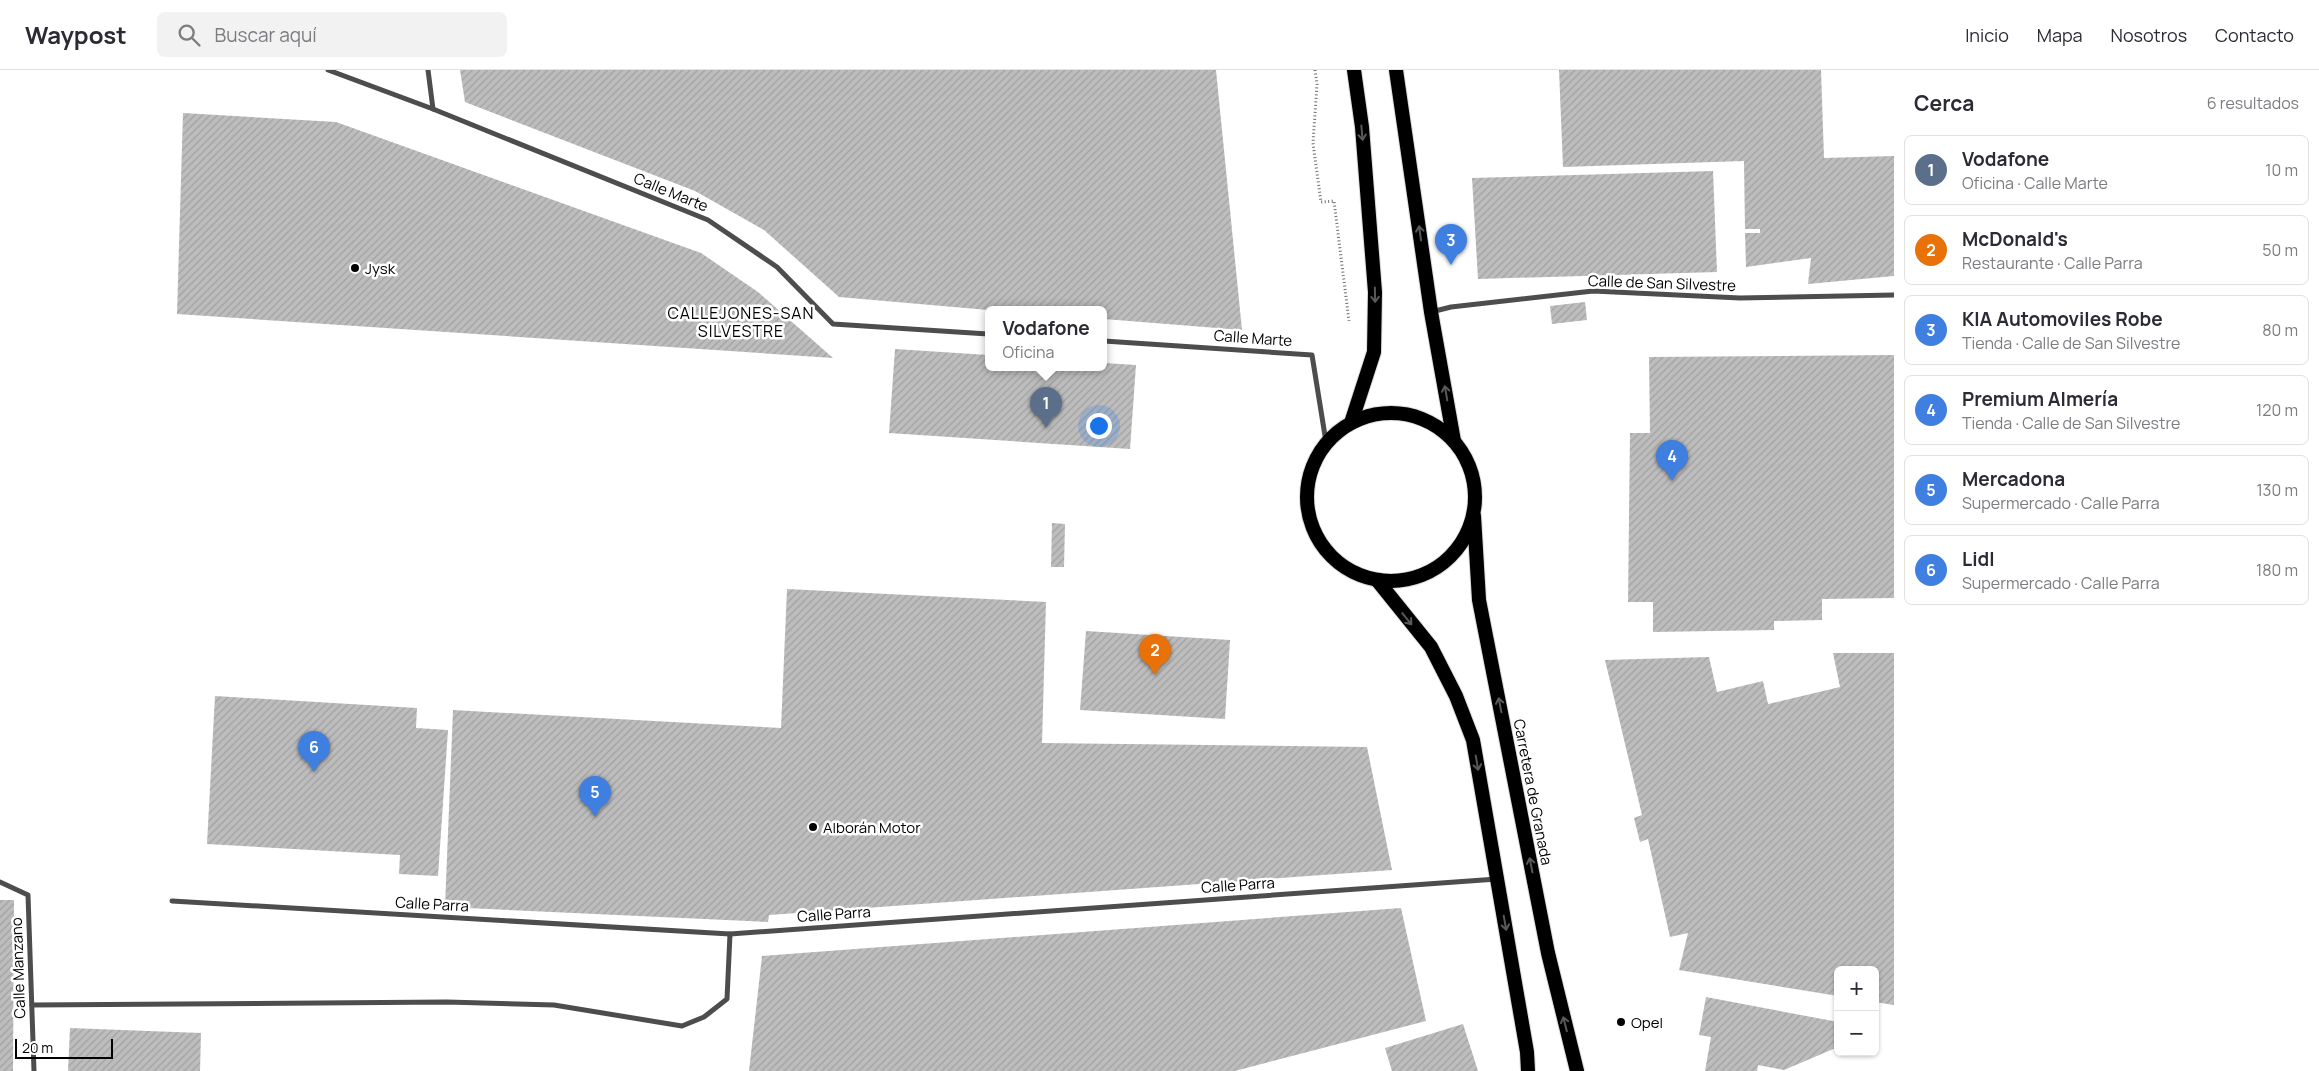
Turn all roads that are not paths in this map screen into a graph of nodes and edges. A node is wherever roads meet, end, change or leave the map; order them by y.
1 (328, 70) edge
2 (428, 70) edge
3 (1354, 70) edge
4 (1396, 70) edge
5 (433, 109) junction
6 (1894, 296) edge
7 (1431, 312) junction
8 (985, 334) edge
9 (1107, 341) edge
10 (1352, 422) junction
11 (1454, 441) junction
12 (1326, 442) junction
13 (1474, 516) junction
14 (1377, 580) junction
15 (1498, 879) junction
16 (0, 882) edge
17 (172, 901) dead end
18 (730, 934) junction
19 (32, 1005) junction
20 (34, 1071) edge
21 (1528, 1071) edge
22 (1577, 1071) edge

1 - 5 street, Calle Marte
2 - 5 street
3 -> 10 highway
7 -> 4 highway
5 - 8 street, Calle Marte
6 - 7 street, Calle de San Silvestre
11 -> 7 highway
9 - 12 street, Calle Marte
10 - 11 highway
10 - 12 highway
11 - 13 highway
12 - 14 highway
13 - 14 highway
22 -> 13 highway, Carretera de Granada
14 -> 15 highway
15 - 18 street, Calle Parra
15 -> 21 highway
16 - 19 street, Calle Manzano
17 - 18 street, Calle Parra
18 - 19 street
19 - 20 street, Calle Manzano

